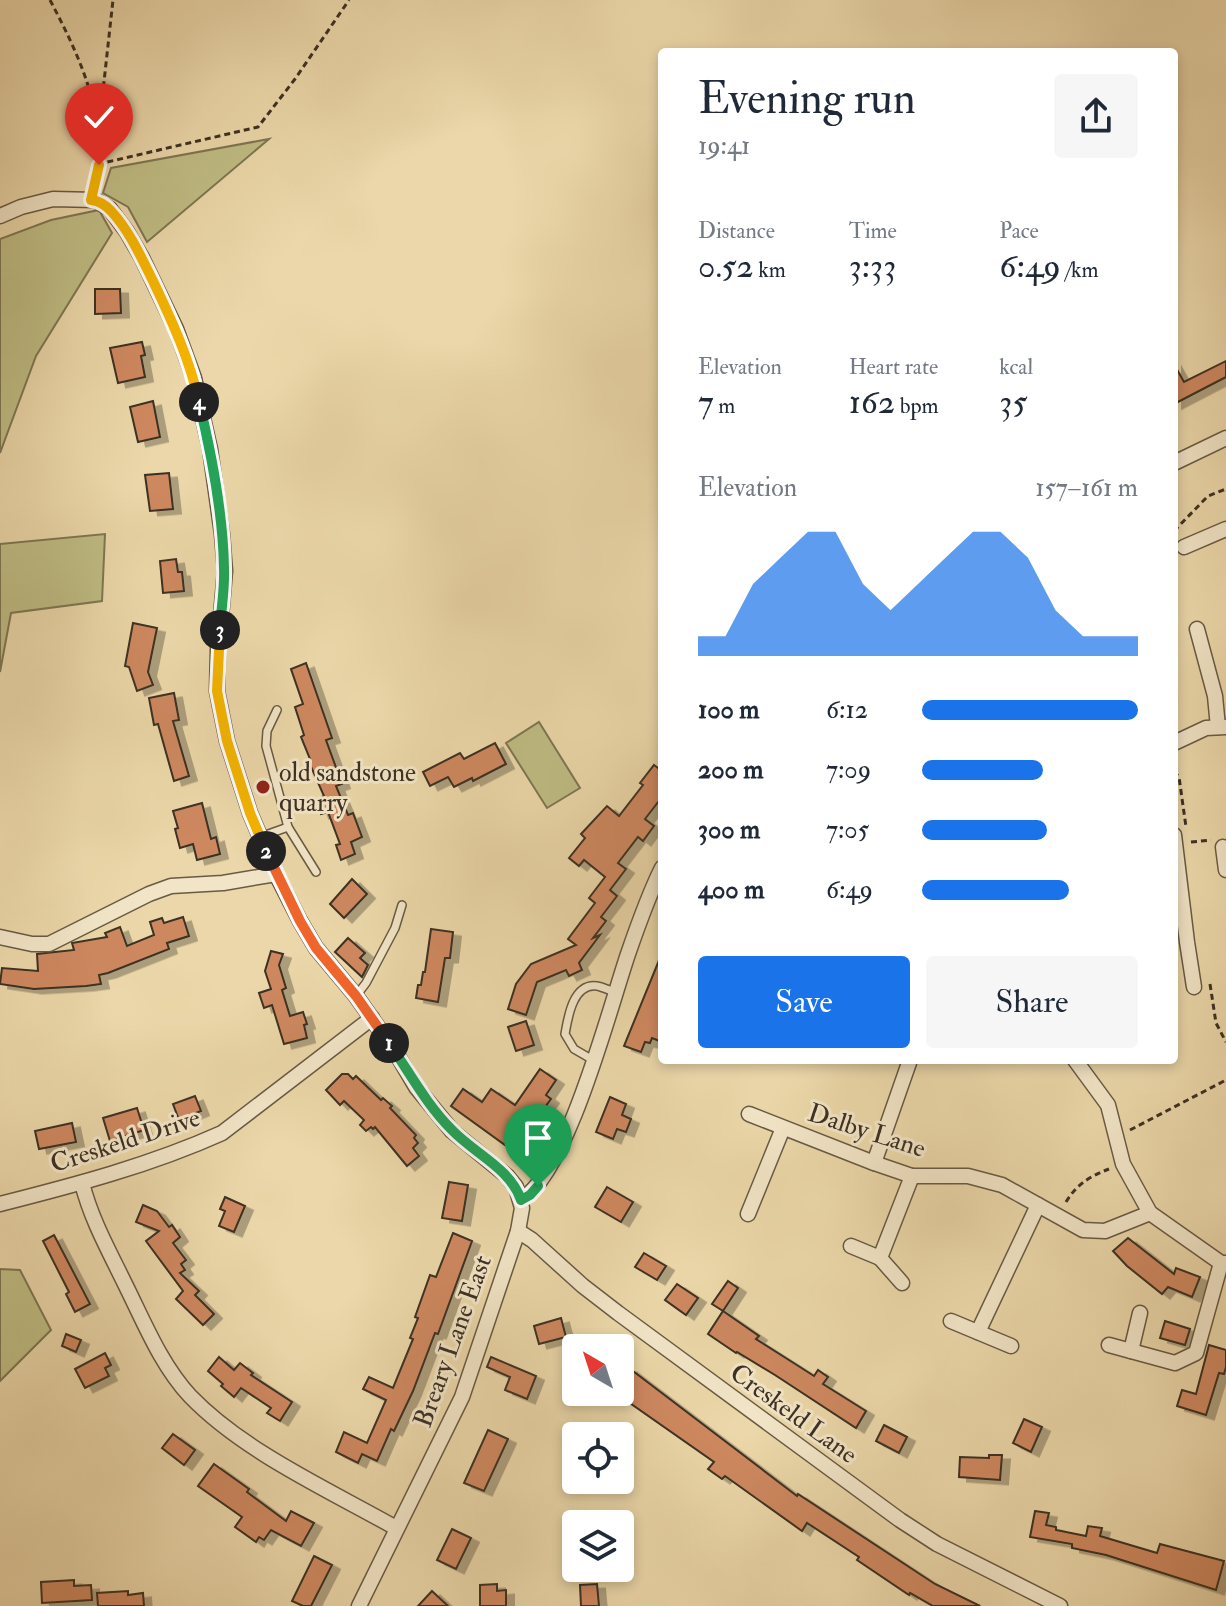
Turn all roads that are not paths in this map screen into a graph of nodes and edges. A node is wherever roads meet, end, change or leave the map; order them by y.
1 (0, 216) edge
2 (1226, 438) edge
3 (1178, 461) edge
4 (1226, 529) edge
5 (1184, 547) dead end
6 (1197, 629) dead end
7 (277, 710) dead end
8 (1222, 727) edge
9 (1178, 741) edge
10 (288, 827) junction
11 (260, 837) junction
12 (1223, 847) dead end
13 (1226, 870) edge
14 (316, 872) dead end
15 (276, 874) junction
16 (658, 876) edge
17 (402, 905) dead end
18 (1178, 907) edge
19 (0, 937) edge
20 (1180, 943) edge
21 (1194, 987) dead end
22 (616, 992) junction
23 (356, 996) junction
24 (372, 1018) junction
25 (593, 1060) junction
26 (909, 1064) edge
27 (1078, 1064) edge
28 (749, 1114) dead end
29 (783, 1128) junction
30 (874, 1163) junction
31 (912, 1176) junction
32 (82, 1183) junction
33 (521, 1200) junction
34 (0, 1204) edge
35 (1038, 1205) junction
36 (1150, 1213) junction
37 (748, 1214) dead end
38 (518, 1231) junction
39 (851, 1246) dead end
40 (880, 1258) junction
41 (1223, 1263) edge
42 (902, 1283) dead end
43 (1140, 1313) dead end
44 (951, 1321) dead end
45 (978, 1332) junction
46 (1109, 1345) dead end
47 (1011, 1346) dead end
48 (1131, 1351) junction
49 (396, 1528) junction
50 (359, 1606) edge
51 (1060, 1606) edge

1 - 11 street
2 - 3 street
4 - 5 street
6 - 8 street
7 - 10 lane
8 - 9 street
10 - 11 lane
10 - 14 lane
11 - 15 street
12 - 13 street
15 - 19 street
15 - 23 street
16 - 22 street
17 - 23 lane
18 - 20 street
20 - 21 street
22 - 25 street
22 - 25 lane
23 - 24 street
24 - 32 street, Creskeld Drive
24 - 33 street
25 - 33 street
26 - 30 street
27 - 36 street
28 - 29 street, Dalby Lane
29 - 30 street, Dalby Lane
29 - 37 street
30 - 31 street, Dalby Lane
31 - 35 street, Dalby Lane
31 - 40 street
32 - 34 street, Creskeld Drive
32 - 49 street
33 - 38 street, Breary Lane East
35 - 36 street, Dalby Lane
35 - 45 street
36 - 41 street
38 - 49 street, Breary Lane East
38 - 51 street, Creskeld Lane
39 - 40 street
40 - 42 street
41 - 48 street
43 - 48 street
44 - 45 street
45 - 47 street
46 - 48 street
49 - 50 street, Breary Lane East

